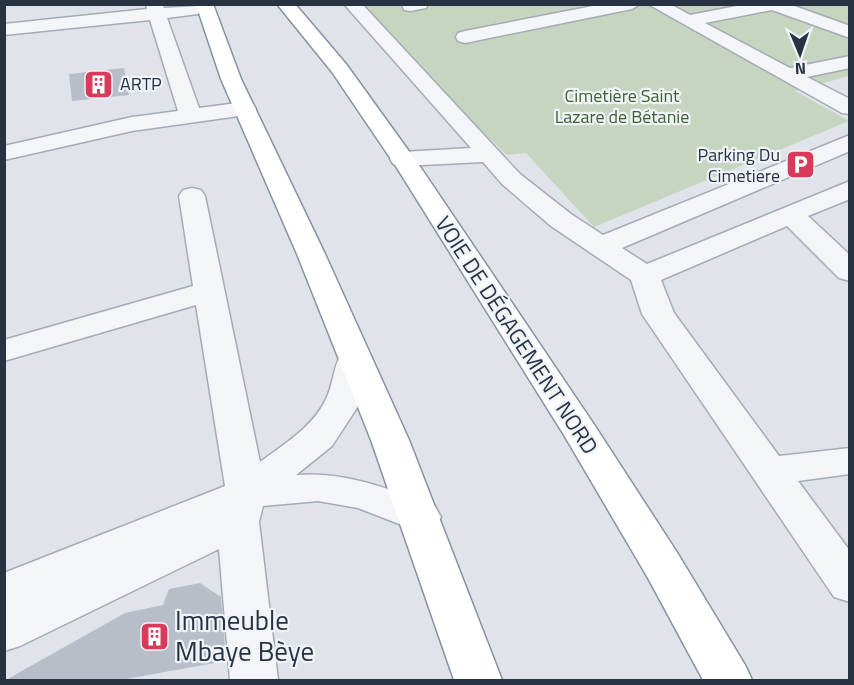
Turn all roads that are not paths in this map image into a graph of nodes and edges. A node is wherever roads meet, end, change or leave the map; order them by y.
1 (85, 4) edge
2 (352, 4) edge
3 (584, 4) edge
4 (632, 4) edge
5 (656, 4) edge
6 (774, 5) edge
7 (195, 6) edge
8 (288, 7) edge
9 (157, 9) edge
10 (94, 21) junction
11 (687, 21) junction
12 (4, 30) edge
13 (849, 33) edge
14 (849, 62) edge
15 (789, 74) junction
16 (848, 106) edge
17 (245, 109) junction
18 (191, 116) junction
19 (849, 142) edge
20 (4, 153) edge
21 (490, 154) junction
22 (402, 159) junction
23 (849, 189) edge
24 (192, 196) dead end
25 (790, 214) junction
26 (599, 247) junction
27 (849, 272) edge
28 (645, 276) junction
29 (209, 291) junction
30 (4, 351) edge
31 (355, 358) junction
32 (849, 461) edge
33 (768, 471) junction
34 (242, 508) junction
35 (420, 517) junction
36 (849, 585) edge
37 (4, 592) edge
38 (4, 632) edge
39 (254, 681) edge
40 (478, 681) edge
41 (728, 681) edge

1 - 10 street
2 - 21 street
3 - 4 street
5 - 11 street
6 - 11 street
6 - 13 street
7 - 9 street
7 - 17 highway
8 - 22 highway, VOIE DE DÉGAGEMENT NORD
9 - 10 street
9 - 18 street
10 - 12 street
11 - 15 street
14 - 15 street
15 - 16 street
17 - 18 street
17 - 31 highway
18 - 20 street
19 - 26 street
21 - 22 street
21 - 26 street
22 - 41 highway, VOIE DE DÉGAGEMENT NORD
23 - 25 street
24 - 29 street
25 - 27 street
25 - 28 street
26 - 28 street
28 - 33 street
29 - 30 street
29 - 34 street
31 - 34 street
31 - 35 highway
32 - 33 street
33 - 36 street
34 - 35 street
34 - 37 street
34 - 38 street
34 - 39 street
35 - 40 highway

